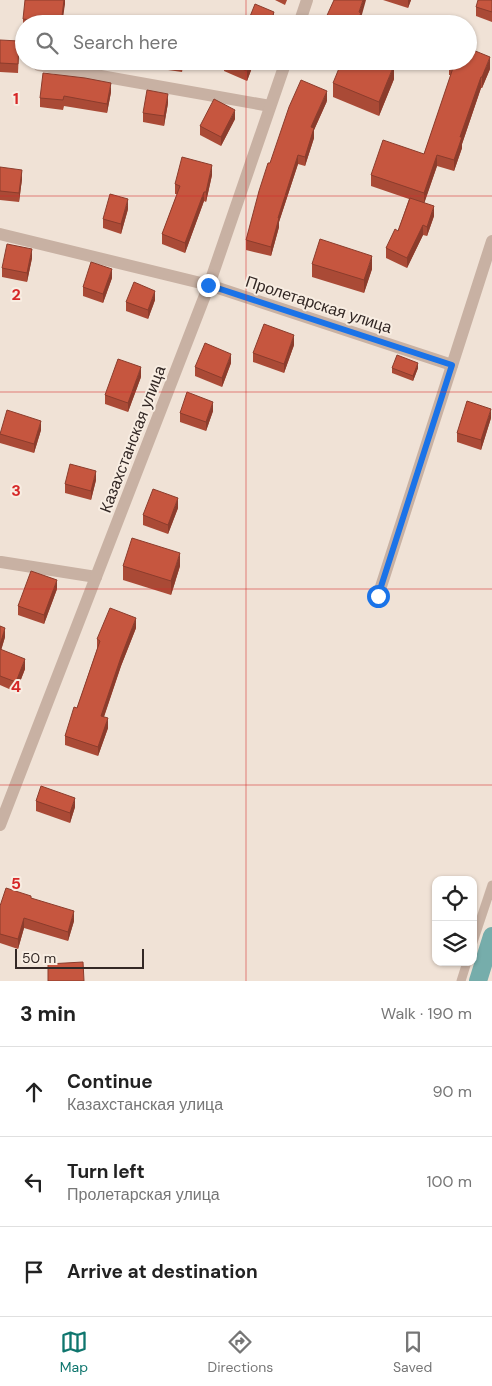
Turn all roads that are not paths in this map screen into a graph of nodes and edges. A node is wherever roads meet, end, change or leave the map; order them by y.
1 (307, 0) edge
2 (301, 15) edge
3 (67, 70) edge
4 (283, 70) edge
5 (270, 106) junction
6 (0, 234) edge
7 (492, 241) edge
8 (208, 285) junction
9 (452, 365) junction
10 (1, 562) edge
11 (96, 577) junction
12 (378, 596) dead end
13 (0, 825) edge
14 (492, 885) edge
15 (477, 930) edge
16 (466, 966) edge
17 (461, 981) edge

1 - 2 street
3 - 5 street
4 - 5 street, Казахстанская улица
5 - 8 street, Казахстанская улица
6 - 8 street, Пролетарская улица
7 - 9 street
8 - 9 street, Пролетарская улица
8 - 11 street, Казахстанская улица
9 - 12 street
10 - 11 street
11 - 13 street, Казахстанская улица
14 - 15 lane
16 - 17 lane

